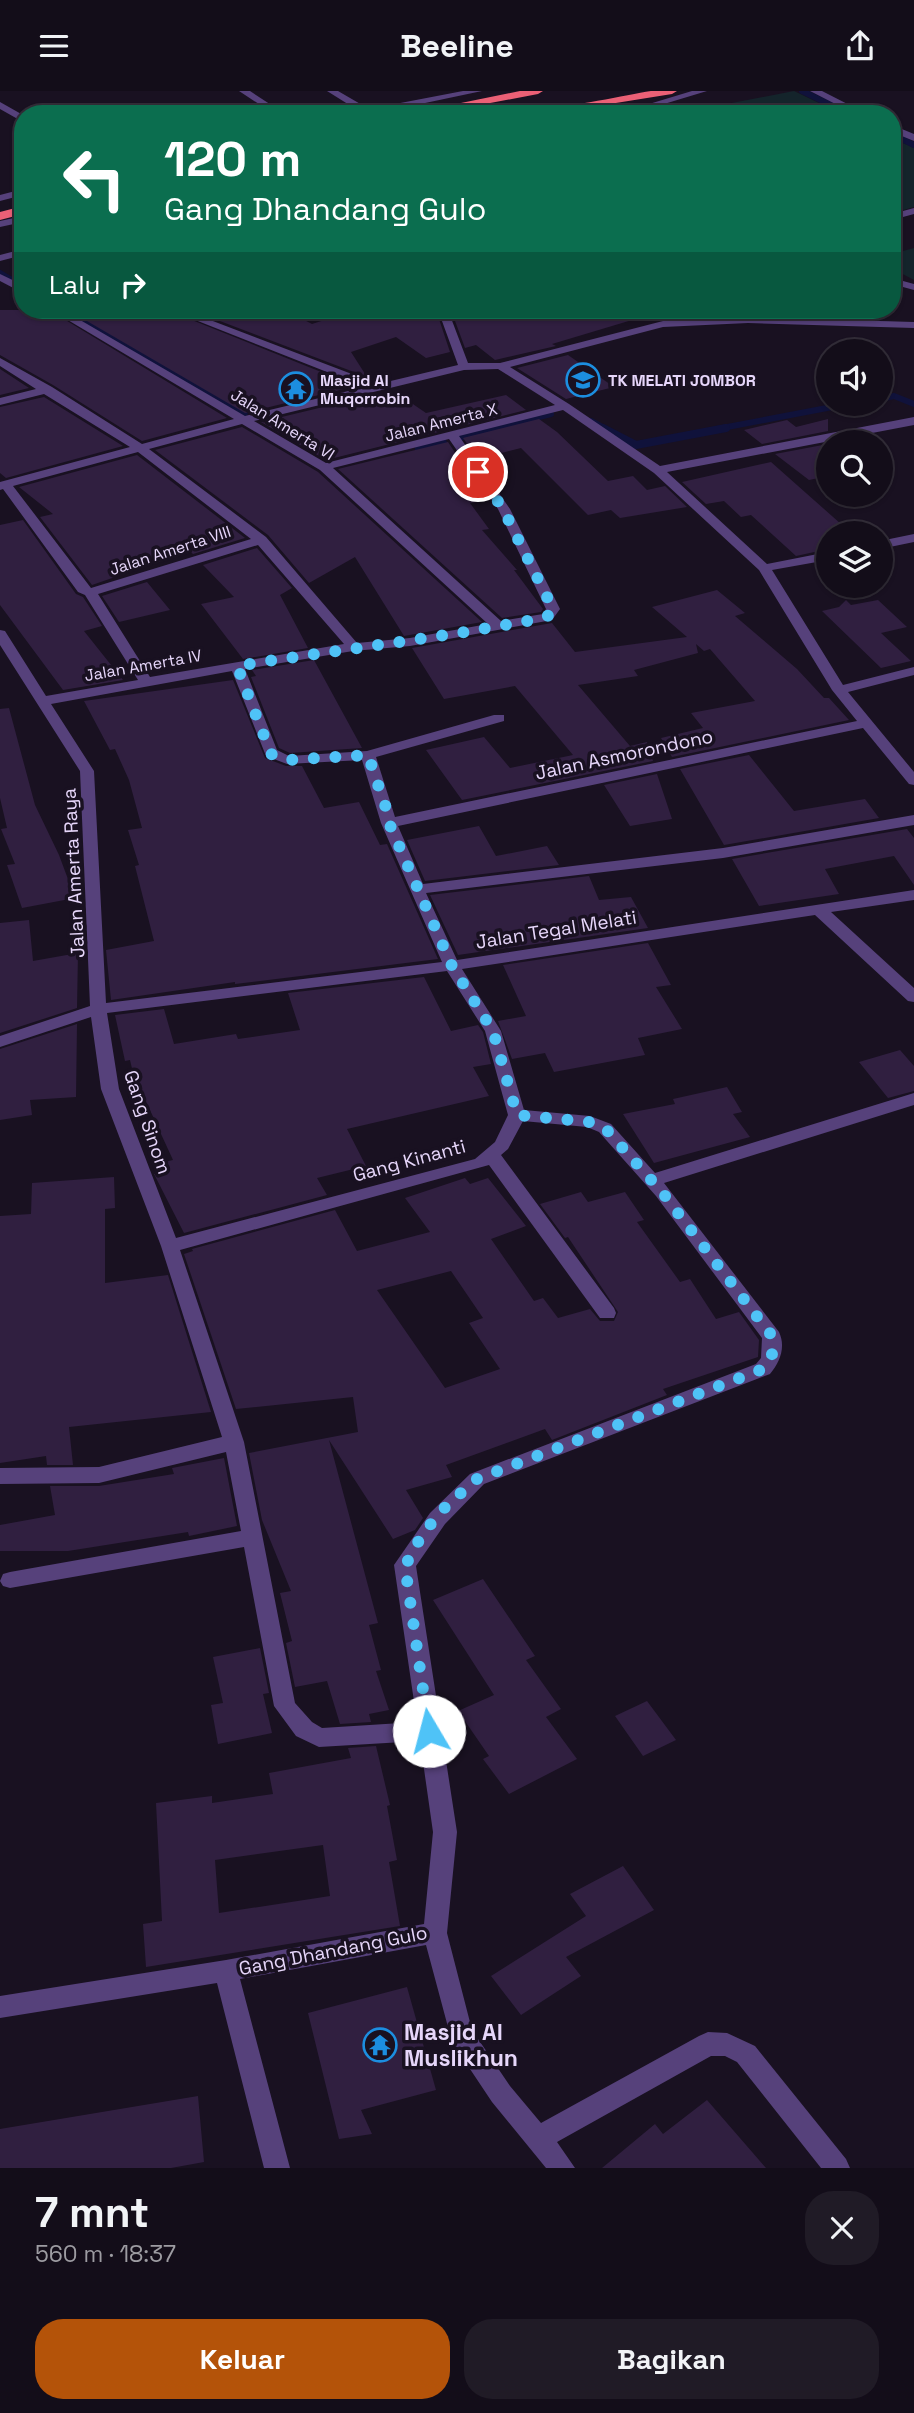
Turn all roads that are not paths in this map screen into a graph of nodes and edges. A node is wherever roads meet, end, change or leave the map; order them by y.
1 (244, 91) edge
2 (332, 91) edge
3 (477, 91) edge
4 (538, 91) edge
5 (607, 91) edge
6 (672, 91) edge
7 (702, 91) edge
8 (815, 91) edge
9 (267, 105) edge
10 (351, 105) edge
11 (404, 105) edge
12 (461, 105) edge
13 (522, 105) edge
14 (582, 105) edge
15 (652, 105) edge
16 (844, 105) edge
17 (71, 319) edge
18 (198, 319) edge
19 (446, 319) edge
20 (914, 325) edge
21 (0, 361) edge
22 (500, 366) junction
23 (464, 367) junction
24 (375, 387) junction
25 (48, 389) junction
26 (0, 402) edge
27 (565, 406) junction
28 (243, 420) junction
29 (914, 421) edge
30 (452, 435) junction
31 (140, 448) junction
32 (324, 467) junction
33 (658, 470) junction
34 (3, 486) edge
35 (914, 538) edge
36 (261, 540) junction
37 (893, 542) edge
38 (816, 558) edge
39 (764, 568) junction
40 (90, 592) junction
41 (499, 627) junction
42 (0, 633) edge
43 (353, 647) junction
44 (237, 666) junction
45 (914, 671) edge
46 (146, 683) junction
47 (839, 689) junction
48 (42, 701) junction
49 (499, 718) dead end
50 (866, 723) junction
51 (368, 755) junction
52 (907, 762) edge
53 (914, 781) edge
54 (914, 820) edge
55 (389, 823) junction
56 (417, 889) junction
57 (914, 895) edge
58 (819, 910) junction
59 (452, 966) junction
60 (914, 997) edge
61 (98, 1009) junction
62 (0, 1042) edge
63 (914, 1099) edge
64 (517, 1115) junction
65 (492, 1156) junction
66 (652, 1180) junction
67 (170, 1245) junction
68 (607, 1313) dead end
69 (234, 1442) junction
70 (0, 1476) edge
71 (253, 1537) junction
72 (10, 1580) dead end
73 (429, 1731) junction
74 (435, 1933) junction
75 (226, 1971) junction
76 (0, 2007) edge
77 (537, 2139) junction
78 (277, 2168) edge
79 (562, 2168) edge
80 (837, 2168) edge

1 - 9 street
2 - 10 street
3 - 11 street
4 - 12 highway
5 - 13 highway
6 - 14 highway
7 - 15 street
8 - 16 street
17 - 28 street, Jalan Amerta VI
18 - 24 street
19 - 23 street
20 - 22 street
21 - 25 street
22 - 23 street
22 - 27 street
23 - 24 street
24 - 28 street
25 - 26 street
25 - 31 street
27 - 30 street, Jalan Amerta X
27 - 33 street
28 - 31 street
28 - 32 street, Jalan Amerta VI
29 - 33 street
30 - 32 street, Jalan Amerta X
30 - 41 street, Jalan Amerta IV
31 - 34 street
31 - 36 street
32 - 41 street, Jalan Amerta VI
33 - 39 street
34 - 40 street
35 - 37 street
36 - 40 street, Jalan Amerta VIII
36 - 43 street
38 - 39 street
39 - 47 street
40 - 46 street
41 - 43 street, Jalan Amerta IV
42 - 48 street, Jalan Amerta Raya
43 - 44 street, Jalan Amerta IV
44 - 46 street, Jalan Amerta IV
44 - 51 street
45 - 47 street
46 - 48 street, Jalan Amerta IV
47 - 50 street
48 - 61 street, Jalan Amerta Raya
49 - 51 street
50 - 52 street
50 - 55 street, Jalan Asmorondono
51 - 55 street
52 - 53 street
54 - 56 street
55 - 56 street
56 - 59 street
57 - 58 street, Jalan Tegal Melati
58 - 59 street, Jalan Tegal Melati
58 - 60 street
59 - 61 street, Jalan Tegal Melati
59 - 64 street
61 - 62 street, Jalan Tegal Melati
61 - 67 street, Gang Sinom
63 - 66 street
64 - 65 street, Gang Kinanti
64 - 66 street, Gang Dhandang Gulo
65 - 67 street, Gang Kinanti
65 - 68 street
66 - 73 street, Gang Dhandang Gulo
67 - 69 street, Gang Sinom
69 - 70 street
69 - 71 street, Gang Sinom
71 - 72 street
71 - 73 street, Gang Sinom
73 - 74 street, Gang Dhandang Gulo
74 - 75 street, Gang Dhandang Gulo
74 - 77 street
75 - 76 street, Gang Dhandang Gulo
75 - 78 street
77 - 79 street
77 - 80 street

